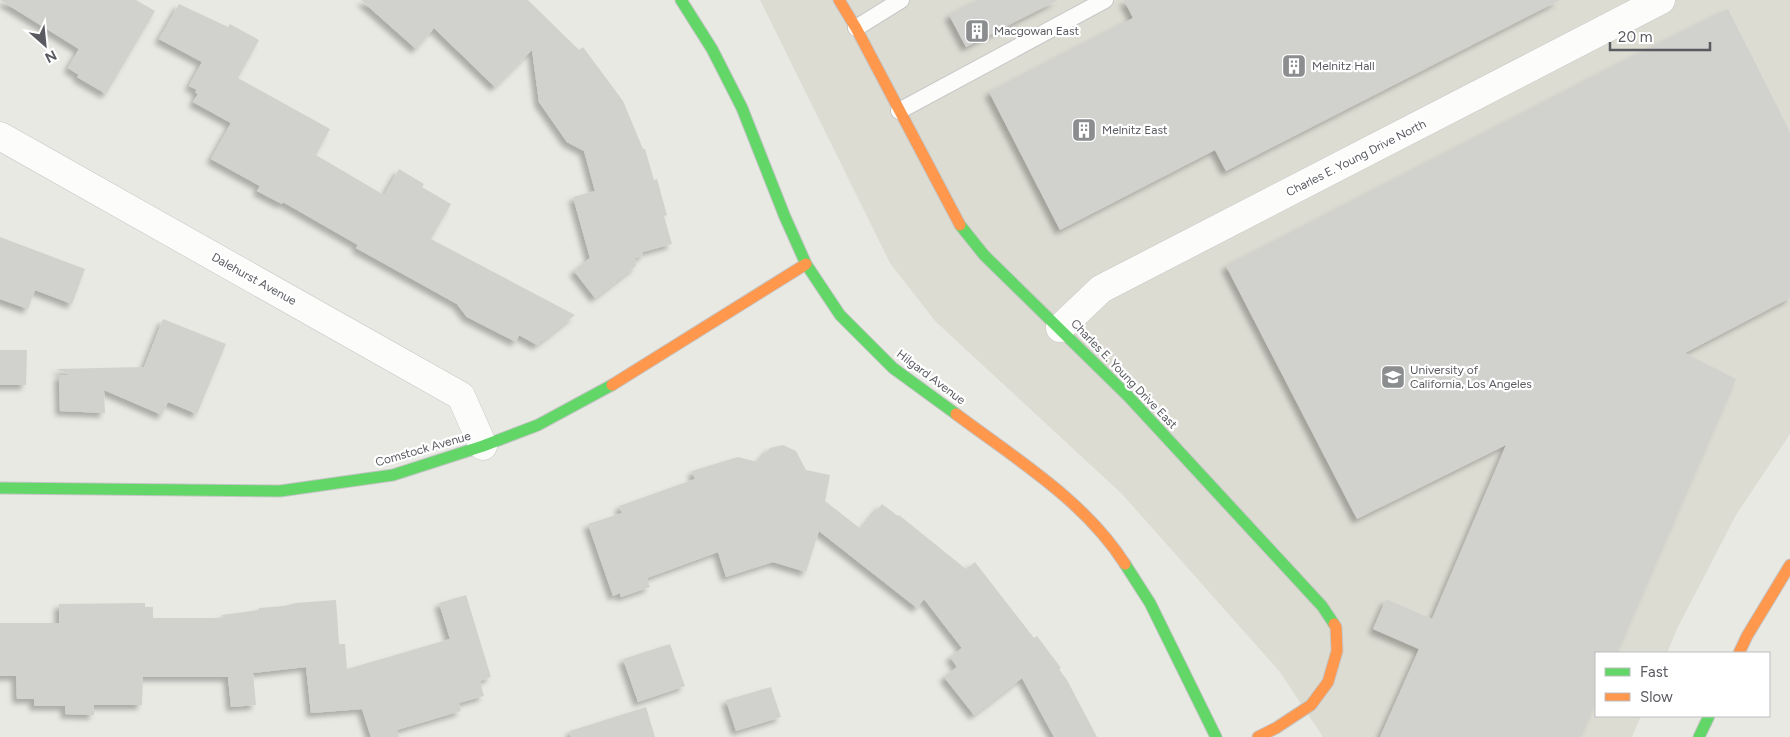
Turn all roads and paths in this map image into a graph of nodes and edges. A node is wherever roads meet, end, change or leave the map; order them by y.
1 (681, 0) edge
2 (839, 0) edge
3 (901, 0) edge
4 (1105, 0) edge
5 (1661, 0) edge
6 (856, 28) junction
7 (899, 110) junction
8 (0, 136) edge
9 (806, 264) junction
10 (1060, 328) junction
11 (483, 446) junction
12 (0, 488) edge
13 (1790, 565) edge
14 (1739, 652) edge
15 (1709, 717) edge
16 (1216, 737) edge
17 (1258, 737) edge
18 (1699, 737) edge

1 - 9 street, Hilgard Avenue
2 - 6 street, Charles E. Young Drive East
3 - 6 lane
4 - 7 lane
5 - 10 street, Charles E. Young Drive North
6 - 7 street, Charles E. Young Drive East
7 - 10 street, Charles E. Young Drive East
8 - 11 street, Dalehurst Avenue
9 - 11 street, Comstock Avenue
9 - 16 street, Hilgard Avenue
10 - 17 street, Charles E. Young Drive East
11 - 12 street, Comstock Avenue
13 - 14 street
15 - 18 street

